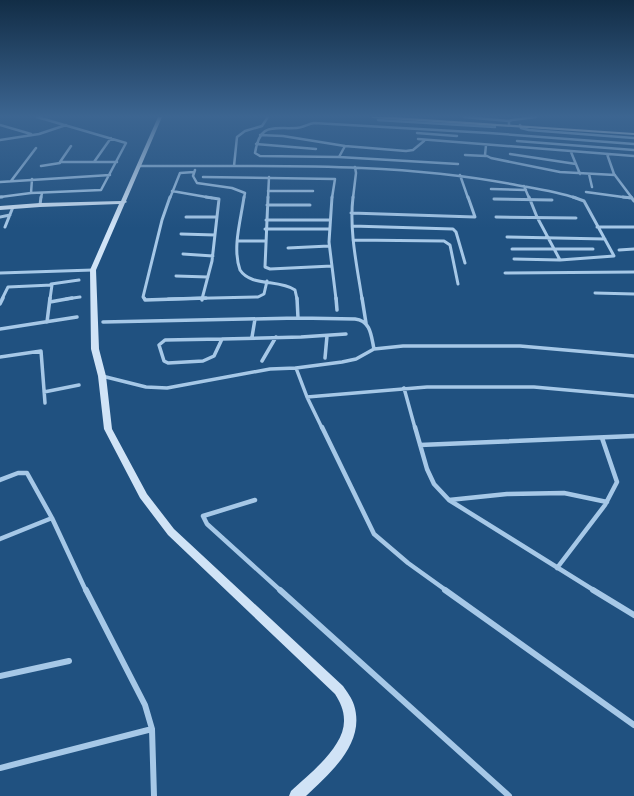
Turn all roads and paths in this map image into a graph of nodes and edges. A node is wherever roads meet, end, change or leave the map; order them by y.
1 (31, 154) edge
2 (65, 154) edge
3 (100, 154) edge
4 (121, 154) edge
5 (144, 154) edge
6 (235, 154) edge
7 (257, 154) edge
8 (341, 154) edge
9 (510, 154) dead end
10 (572, 154) edge
11 (607, 154) edge
12 (609, 154) edge
13 (466, 155) dead end
14 (486, 156) joint
15 (634, 156) edge
16 (320, 157) junction
17 (339, 157) junction
18 (60, 162) junction
19 (94, 162) junction
20 (117, 162) junction
21 (458, 164) dead end
22 (576, 164) junction
23 (41, 166) dead end
24 (139, 166) junction
25 (196, 166) junction
26 (234, 166) junction
27 (316, 167) junction
28 (355, 167) junction
29 (194, 172) junction
30 (580, 174) junction
31 (589, 174) junction
32 (460, 175) junction
33 (615, 175) junction
34 (110, 176) junction
35 (203, 177) dead end
36 (269, 178) junction
37 (32, 179) junction
38 (11, 181) junction
39 (0, 182) edge
40 (524, 186) junction
41 (592, 187) dead end
42 (491, 189) dead end
43 (526, 190) junction
44 (268, 191) junction
45 (313, 191) dead end
46 (172, 192) junction
47 (586, 192) dead end
48 (30, 193) junction
49 (42, 193) junction
50 (0, 197) edge
51 (632, 198) junction
52 (494, 199) dead end
53 (530, 200) junction
54 (552, 200) dead end
55 (634, 201) edge
56 (124, 202) junction
57 (40, 205) junction
58 (267, 205) junction
59 (310, 205) dead end
60 (13, 207) junction
61 (0, 208) edge
62 (351, 213) junction
63 (10, 215) junction
64 (0, 216) edge
65 (186, 217) dead end
66 (217, 217) junction
67 (496, 217) dead end
68 (538, 217) junction
69 (576, 218) dead end
70 (266, 220) junction
71 (330, 220) junction
72 (352, 226) junction
73 (5, 227) dead end
74 (598, 227) junction
75 (634, 227) edge
76 (265, 229) junction
77 (330, 229) junction
78 (181, 234) dead end
79 (215, 235) junction
80 (507, 237) dead end
81 (547, 237) junction
82 (605, 239) junction
83 (353, 240) junction
84 (239, 241) junction
85 (265, 241) junction
86 (329, 246) junction
87 (288, 248) dead end
88 (512, 249) dead end
89 (553, 249) junction
90 (593, 249) dead end
91 (634, 249) edge
92 (619, 250) dead end
93 (183, 254) dead end
94 (213, 256) junction
95 (514, 259) dead end
96 (560, 260) junction
97 (465, 263) dead end
98 (332, 266) junction
99 (92, 270) junction
100 (634, 272) edge
101 (0, 273) edge
102 (505, 273) dead end
103 (176, 276) dead end
104 (208, 277) junction
105 (79, 280) dead end
106 (267, 281) junction
107 (51, 284) junction
108 (458, 284) dead end
109 (595, 293) dead end
110 (634, 294) edge
111 (80, 297) dead end
112 (202, 300) junction
113 (50, 302) junction
114 (0, 304) edge
115 (337, 310) dead end
116 (77, 317) dead end
117 (298, 318) junction
118 (255, 319) junction
119 (47, 322) junction
120 (104, 322) dead end
121 (366, 323) junction
122 (0, 329) edge
123 (346, 334) dead end
124 (327, 336) junction
125 (252, 337) junction
126 (276, 337) junction
127 (222, 338) junction
128 (374, 349) junction
129 (634, 356) edge
130 (0, 357) edge
131 (325, 358) dead end
132 (262, 361) dead end
133 (296, 368) junction
134 (102, 376) junction
135 (79, 385) dead end
136 (404, 388) junction
137 (44, 392) junction
138 (307, 396) junction
139 (634, 396) edge
140 (45, 403) dead end
141 (634, 436) edge
142 (602, 438) junction
143 (420, 445) junction
144 (0, 480) edge
145 (255, 500) dead end
146 (449, 500) junction
147 (607, 502) junction
148 (52, 518) junction
149 (0, 539) edge
150 (557, 568) junction
151 (634, 615) edge
152 (69, 660) dead end
153 (0, 676) edge
154 (634, 725) edge
155 (152, 729) junction
156 (0, 768) edge
157 (154, 796) edge
158 (296, 796) edge
159 (509, 796) edge

1 - 38 street
2 - 18 street
3 - 19 street
4 - 20 street
5 - 24 street
6 - 26 street
7 - 16 street
8 - 17 street
9 - 22 street
10 - 22 street
11 - 33 street
12 - 15 street
13 - 14 street
14 - 30 street
16 - 17 street
16 - 27 street
17 - 21 street
18 - 19 street
18 - 23 street
19 - 20 street
20 - 34 street
22 - 30 street
24 - 25 street
24 - 56 street
25 - 26 street
25 - 29 street
26 - 27 street
27 - 28 street
28 - 32 street
28 - 62 street
29 - 46 street
29 - 84 street
30 - 31 street
31 - 33 street
31 - 41 street
32 - 40 street
32 - 62 street
33 - 51 street
34 - 37 street
34 - 49 street
35 - 36 street
36 - 44 street
36 - 71 street
37 - 38 street
37 - 48 street
38 - 39 street
40 - 43 street
40 - 74 street
42 - 43 street
43 - 53 street
44 - 45 street
44 - 58 street
46 - 66 street
46 - 112 street
47 - 51 street
48 - 49 street
48 - 50 street
49 - 57 street
51 - 55 street
52 - 53 street
53 - 54 street
53 - 68 street
56 - 57 street
56 - 99 street
57 - 60 street
58 - 59 street
58 - 70 street
60 - 61 street
60 - 63 street
62 - 72 street
63 - 64 street
63 - 73 street
65 - 66 street
66 - 79 street
67 - 68 street
68 - 69 street
68 - 81 street
70 - 71 street
70 - 76 street
71 - 77 street
72 - 83 street
72 - 97 street
74 - 75 street
74 - 82 street
76 - 77 street
76 - 85 street
77 - 86 street
78 - 79 street
79 - 94 street
80 - 81 street
81 - 82 street
81 - 89 street
82 - 96 street
83 - 108 street
83 - 121 street
84 - 85 street
84 - 106 street
85 - 98 street
86 - 87 street
86 - 98 street
88 - 89 street
89 - 90 street
89 - 96 street
91 - 92 street
93 - 94 street
94 - 104 street
95 - 96 street
98 - 115 street
99 - 101 street
99 - 134 street
100 - 102 street
103 - 104 street
104 - 112 street
105 - 107 street
106 - 112 street
106 - 117 street
107 - 113 street
107 - 114 street
109 - 110 street
111 - 113 street
113 - 119 street
116 - 119 street
117 - 118 street
117 - 121 street
118 - 120 street
118 - 125 street
119 - 122 street
121 - 128 street
123 - 124 street
124 - 126 street
124 - 131 street
125 - 126 street
125 - 127 street
126 - 132 street
127 - 127 street
128 - 129 street
128 - 133 street
130 - 137 street
133 - 134 street
133 - 138 street
134 - 158 street
135 - 137 street
136 - 138 street
136 - 139 street
136 - 143 street
137 - 140 street
138 - 154 street
141 - 142 street
142 - 143 street
142 - 147 street
143 - 146 street
144 - 148 street
145 - 159 street
146 - 147 street
146 - 150 street
147 - 150 street
148 - 149 street
148 - 155 street
150 - 151 street
152 - 153 street
155 - 156 street
155 - 157 street

